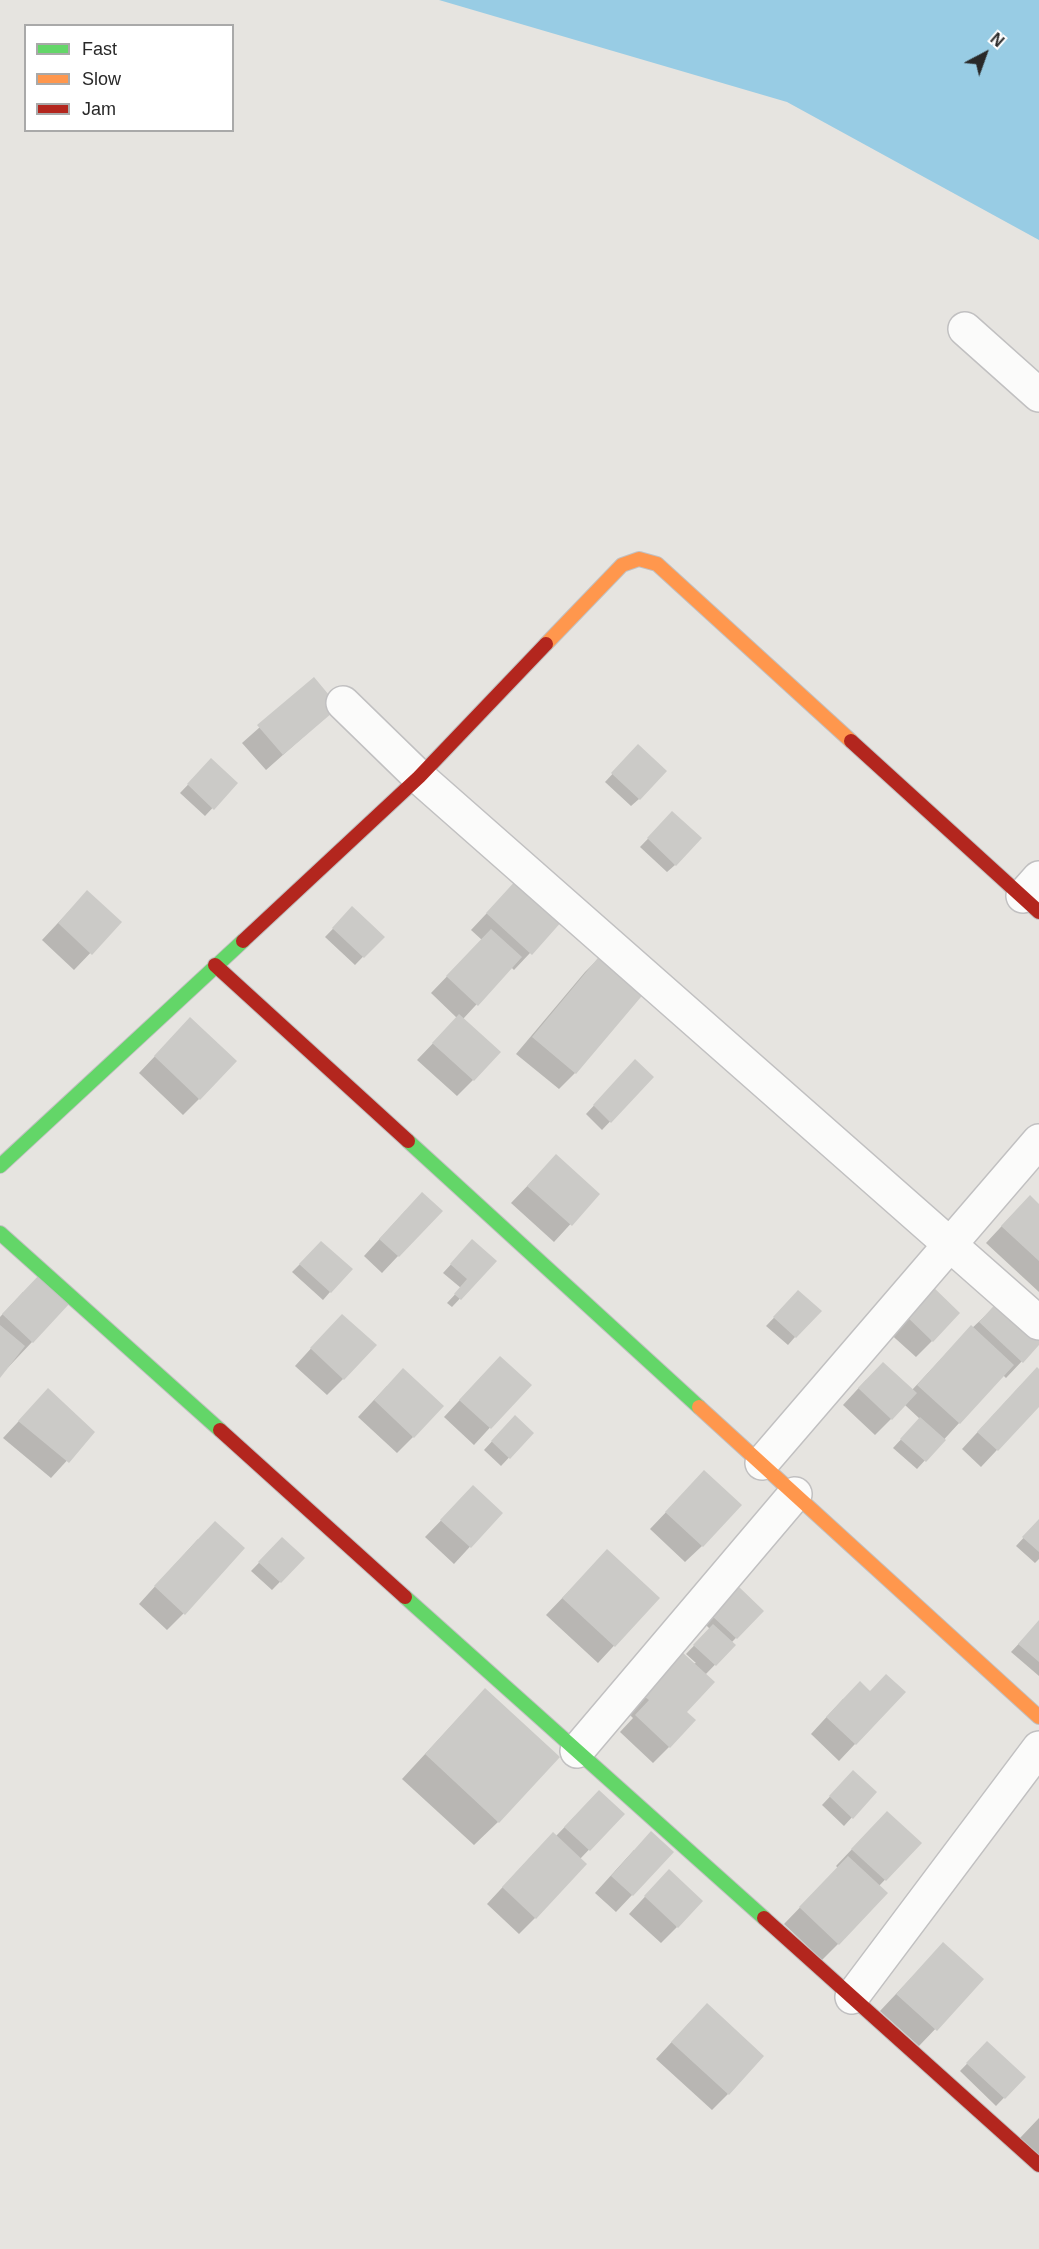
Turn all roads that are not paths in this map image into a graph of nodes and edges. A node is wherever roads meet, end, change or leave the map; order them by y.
1 (965, 329) dead end
2 (1039, 394) edge
3 (344, 703) dead end
4 (418, 777) junction
5 (1034, 896) edge
6 (216, 965) junction
7 (1039, 1141) edge
8 (0, 1166) edge
9 (0, 1233) edge
10 (949, 1245) junction
11 (1039, 1323) edge
12 (762, 1463) junction
13 (795, 1494) junction
14 (1039, 1717) edge
15 (1039, 1748) edge
16 (577, 1751) junction
17 (852, 1997) junction
18 (1039, 2165) edge

1 - 2 street
3 - 4 street
4 - 5 street
4 - 6 street
4 - 10 street
6 - 8 street
6 - 12 street
7 - 10 street
9 - 16 street
10 - 11 street
10 - 12 street
12 - 13 street
13 - 14 street
13 - 16 street
15 - 17 street
16 - 17 street
17 - 18 street

